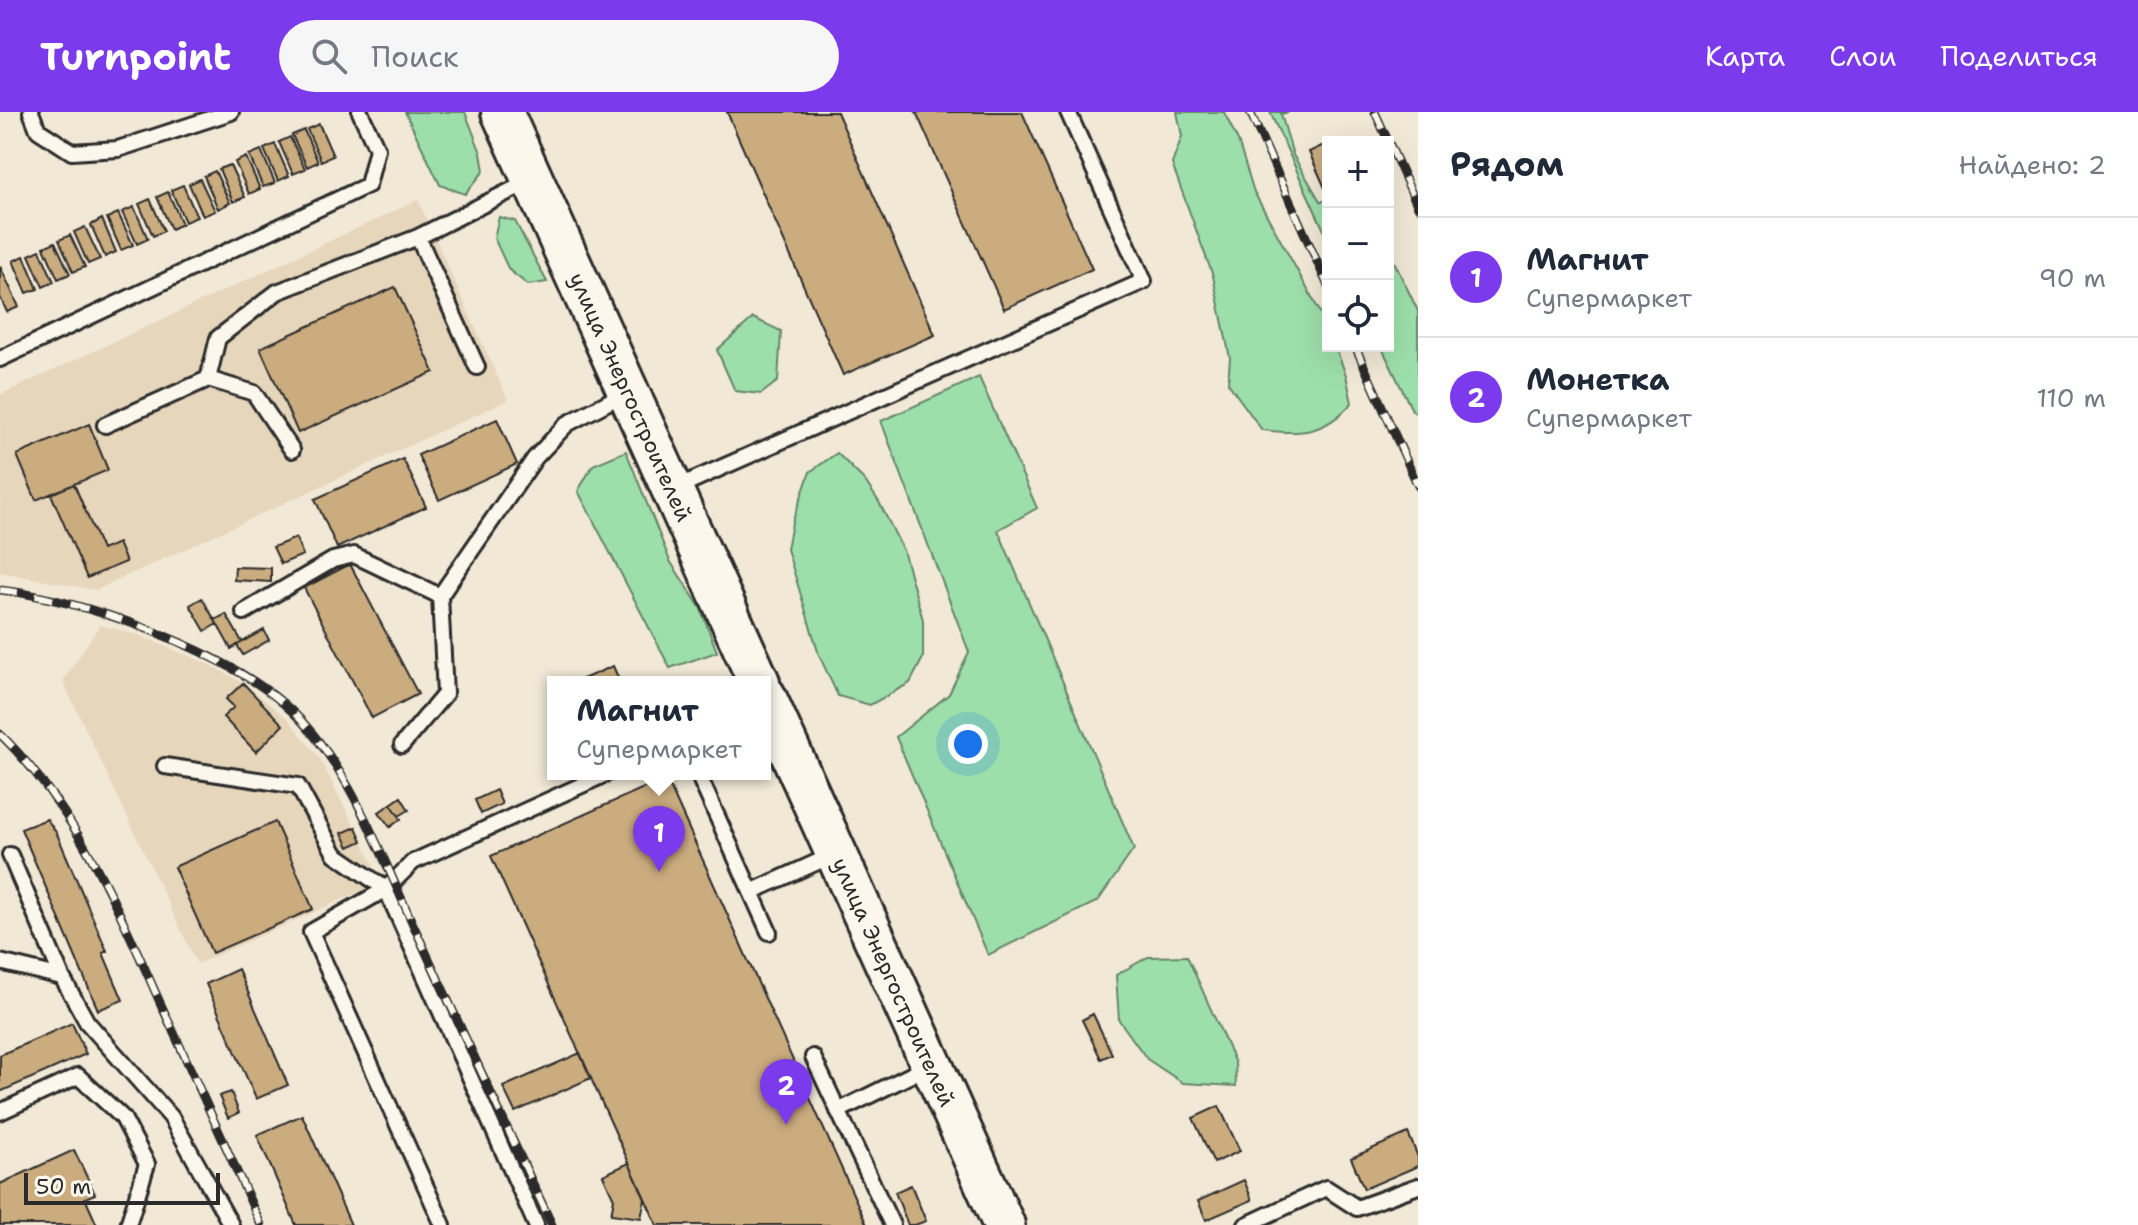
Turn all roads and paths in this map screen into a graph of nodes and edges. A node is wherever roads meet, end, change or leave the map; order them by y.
1 (31, 112) edge
2 (231, 112) edge
3 (360, 112) edge
4 (502, 112) edge
5 (1068, 112) edge
6 (534, 179) junction
7 (418, 237) junction
8 (0, 359) edge
9 (477, 367) dead end
10 (208, 379) junction
11 (629, 391) junction
12 (105, 425) dead end
13 (292, 450) dead end
14 (673, 489) junction
15 (440, 596) junction
16 (244, 612) dead end
17 (756, 676) edge
18 (771, 710) edge
19 (402, 745) dead end
20 (165, 766) dead end
21 (593, 780) edge
22 (701, 780) edge
23 (836, 854) junction
24 (10, 855) dead end
25 (386, 889) junction
26 (751, 892) junction
27 (769, 932) dead end
28 (0, 962) edge
29 (62, 977) junction
30 (813, 1057) dead end
31 (932, 1065) junction
32 (838, 1111) junction
33 (0, 1112) edge
34 (1418, 1186) edge
35 (128, 1225) edge
36 (231, 1225) edge
37 (443, 1225) edge
38 (536, 1225) edge
39 (892, 1225) edge
40 (1004, 1225) edge
41 (1246, 1225) edge

1 - 2 lane
3 - 8 lane
4 - 6 main road, улица Энергостроителей
5 - 14 lane
6 - 7 lane
6 - 11 main road, улица Энергостроителей
7 - 9 lane
7 - 10 lane
10 - 12 lane
10 - 13 lane
11 - 14 main road, улица Энергостроителей
11 - 15 lane
14 - 17 main road, улица Энергостроителей
15 - 16 lane
15 - 19 lane
18 - 23 main road, улица Энергостроителей
20 - 25 lane
21 - 25 lane
22 - 26 lane
23 - 26 lane
23 - 31 main road, улица Энергостроителей
24 - 29 lane
25 - 37 lane
25 - 38 lane
26 - 27 lane
28 - 29 lane
29 - 36 lane
30 - 32 lane
31 - 32 lane
31 - 40 main road, улица Энергостроителей
32 - 39 lane
33 - 35 lane
34 - 41 lane

